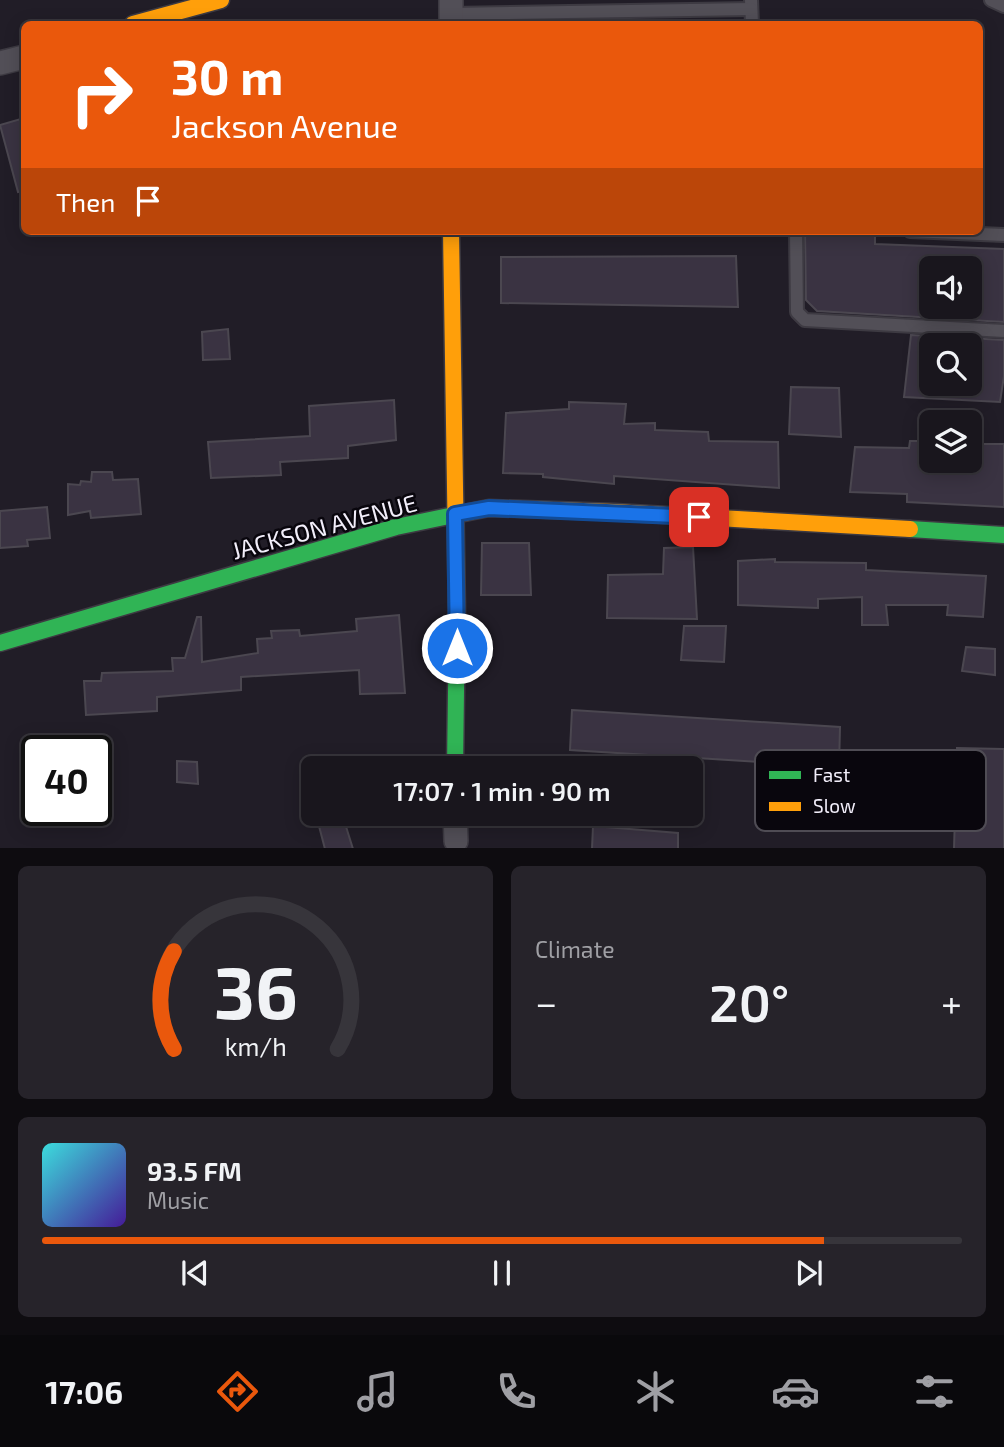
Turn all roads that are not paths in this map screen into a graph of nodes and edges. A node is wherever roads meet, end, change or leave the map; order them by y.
1 (221, 0) edge
2 (991, 0) edge
3 (751, 5) edge
4 (1004, 6) edge
5 (451, 13) edge
6 (144, 21) edge
7 (21, 58) edge
8 (0, 63) edge
9 (983, 234) edge
10 (451, 235) edge
11 (796, 235) edge
12 (1004, 235) edge
13 (1004, 331) edge
14 (455, 514) junction
15 (1004, 535) edge
16 (0, 643) edge
17 (455, 756) edge
18 (455, 826) edge
19 (456, 841) dead end

1 - 6 street
2 - 4 lane
3 - 5 lane
7 - 8 street
9 - 12 lane
10 - 14 street
11 - 13 lane
14 - 15 street, JACKSON AVENUE
14 - 16 street, JACKSON AVENUE
14 - 17 street
18 - 19 street

